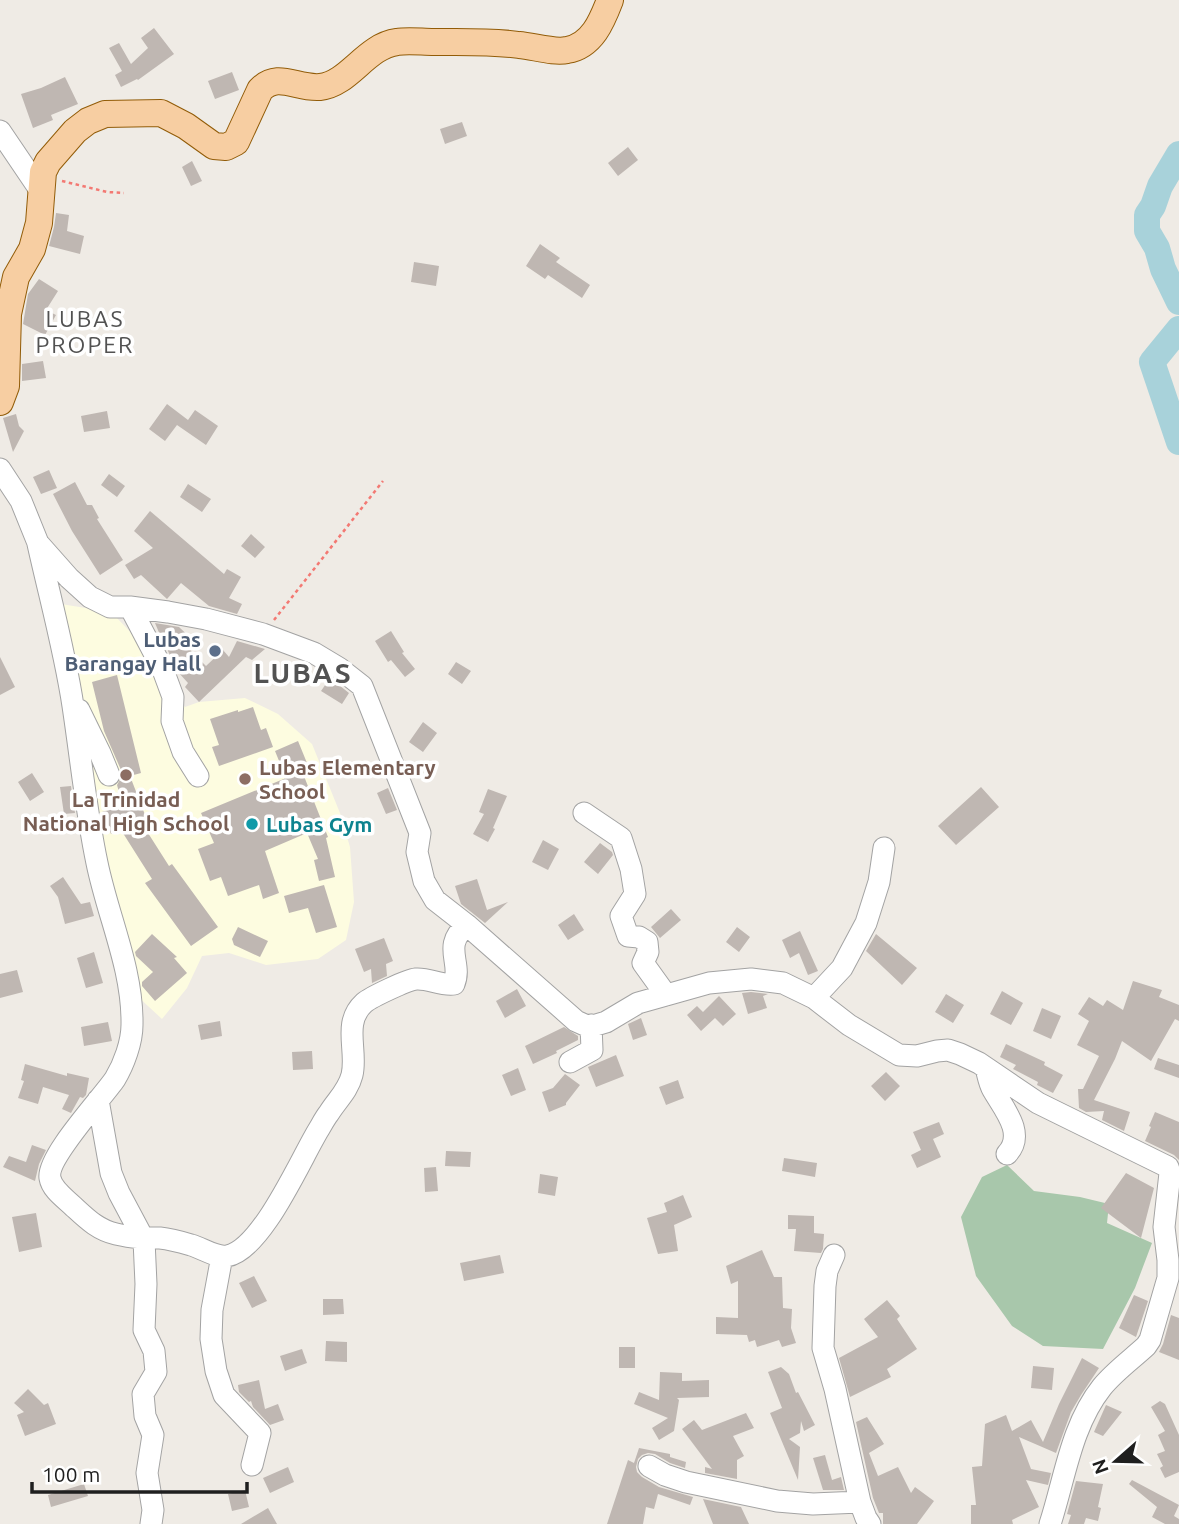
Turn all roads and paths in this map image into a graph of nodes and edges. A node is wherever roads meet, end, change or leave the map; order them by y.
1 (610, 0) edge
2 (0, 131) edge
3 (42, 182) junction
4 (124, 193) dead end
5 (0, 402) edge
6 (0, 469) edge
7 (383, 481) dead end
8 (38, 543) junction
9 (130, 607) junction
10 (263, 634) junction
11 (73, 705) junction
12 (109, 775) dead end
13 (198, 776) dead end
14 (584, 813) dead end
15 (884, 849) dead end
16 (467, 925) junction
17 (666, 995) junction
18 (814, 998) junction
19 (591, 1026) junction
20 (570, 1062) dead end
21 (986, 1068) junction
22 (98, 1100) junction
23 (1007, 1154) dead end
24 (144, 1240) junction
25 (834, 1255) dead end
26 (222, 1256) junction
27 (252, 1465) dead end
28 (649, 1466) dead end
29 (860, 1502) junction
30 (151, 1524) edge
31 (870, 1524) edge
32 (1050, 1524) edge

1 - 3 main road
2 - 3 street
3 - 4 path
3 - 5 main road
6 - 8 street
7 - 10 path
8 - 9 street
8 - 11 street
9 - 10 street
9 - 13 street
10 - 16 street
11 - 12 street
11 - 22 street
14 - 17 street
15 - 18 street
16 - 19 street
16 - 26 street
17 - 18 street
17 - 19 street
18 - 21 street
19 - 20 street
21 - 23 street
21 - 32 street
22 - 24 street
22 - 24 street
24 - 26 street
24 - 30 street
25 - 29 street
26 - 27 street
28 - 29 street
29 - 31 street

